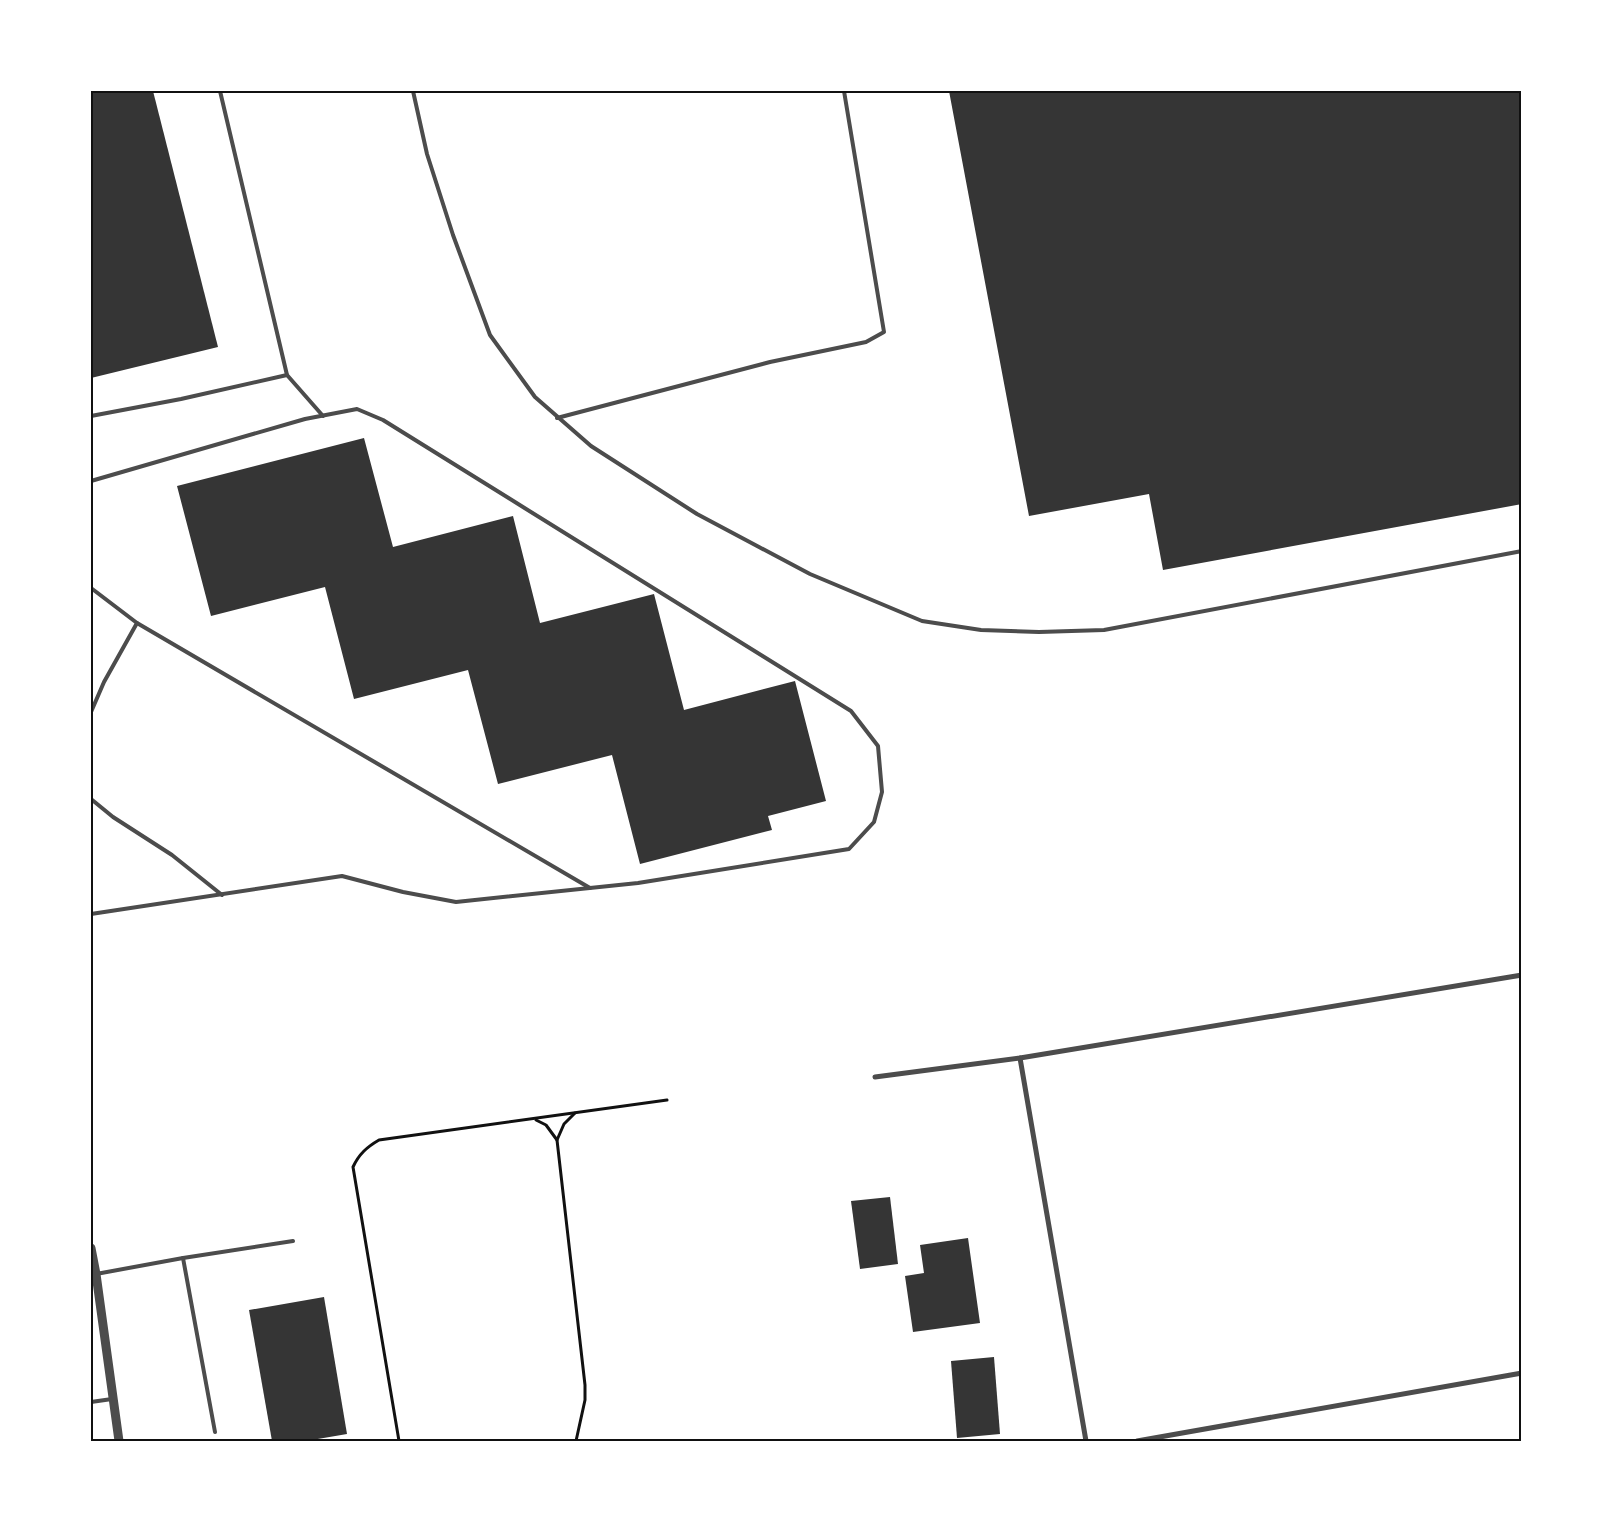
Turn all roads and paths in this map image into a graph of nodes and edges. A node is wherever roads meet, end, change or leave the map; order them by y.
1 (220, 91) edge
2 (413, 91) edge
3 (844, 91) edge
4 (287, 375) junction
5 (91, 416) edge
6 (323, 416) junction
7 (557, 418) junction
8 (91, 481) edge
9 (1522, 552) edge
10 (91, 588) edge
11 (137, 623) junction
12 (91, 712) edge
13 (91, 799) edge
14 (590, 888) junction
15 (222, 895) junction
16 (91, 914) edge
17 (1522, 975) edge
18 (1020, 1058) junction
19 (875, 1077) dead end
20 (667, 1100) dead end
21 (575, 1113) junction
22 (535, 1119) junction
23 (557, 1140) junction
24 (293, 1241) dead end
25 (91, 1248) edge
26 (183, 1258) junction
27 (96, 1274) junction
28 (1522, 1373) edge
29 (112, 1398) junction
30 (91, 1402) edge
31 (215, 1432) dead end
32 (119, 1441) edge
33 (399, 1441) edge
34 (576, 1441) edge
35 (1086, 1441) edge
36 (1137, 1441) edge

1 - 4 lane
2 - 7 lane
3 - 7 lane
4 - 5 lane
4 - 6 lane
6 - 8 lane
6 - 14 lane
7 - 9 lane
10 - 11 lane
11 - 12 lane
11 - 14 lane
13 - 15 lane
14 - 15 lane
15 - 16 lane
17 - 18 street
18 - 19 street
18 - 35 street
20 - 21 path
21 - 22 path
21 - 23 path
22 - 23 path
22 - 33 path
23 - 34 path
24 - 26 lane
25 - 27 street
26 - 27 lane
26 - 31 lane
27 - 29 street
28 - 36 street
29 - 30 lane
29 - 32 street

